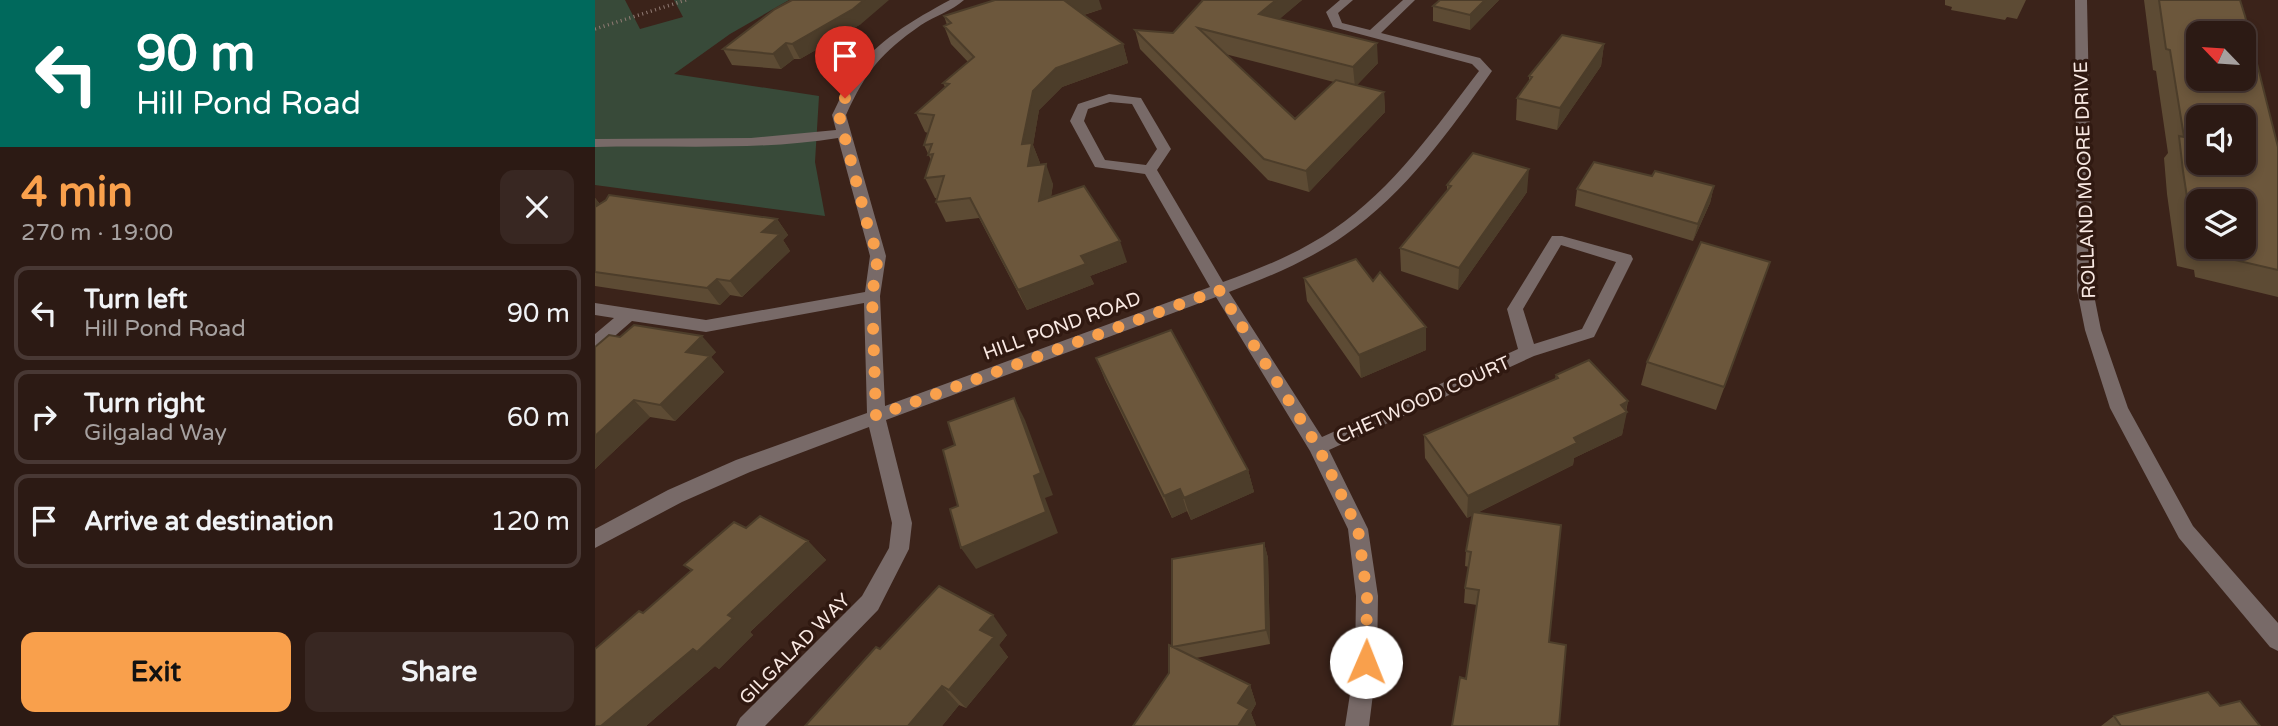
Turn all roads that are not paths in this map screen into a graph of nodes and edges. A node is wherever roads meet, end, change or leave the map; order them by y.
1 (958, 0) edge
2 (1347, 0) edge
3 (1409, 0) edge
4 (2081, 0) edge
5 (1373, 34) junction
6 (844, 133) junction
7 (595, 143) edge
8 (1150, 170) junction
9 (1219, 290) junction
10 (872, 296) junction
11 (595, 310) edge
12 (628, 315) junction
13 (595, 344) edge
14 (1528, 352) junction
15 (876, 416) junction
16 (1318, 447) junction
17 (595, 539) edge
18 (2278, 640) edge
19 (748, 726) edge
20 (1357, 726) edge

1 - 6 street, GILGALAD WAY
2 - 5 street
3 - 5 street
4 - 18 street, ROLLAND MOORE DRIVE
5 - 9 street, HILL POND ROAD
6 - 7 street
6 - 10 street, GILGALAD WAY
8 - 8 street
8 - 9 street
9 - 15 street, HILL POND ROAD
9 - 16 street
10 - 12 street
10 - 15 street, GILGALAD WAY
11 - 12 street
12 - 13 street
14 - 14 street, CHETWOOD COURT
14 - 16 street, CHETWOOD COURT
15 - 17 street, HILL POND ROAD
15 - 19 street, GILGALAD WAY
16 - 20 street

